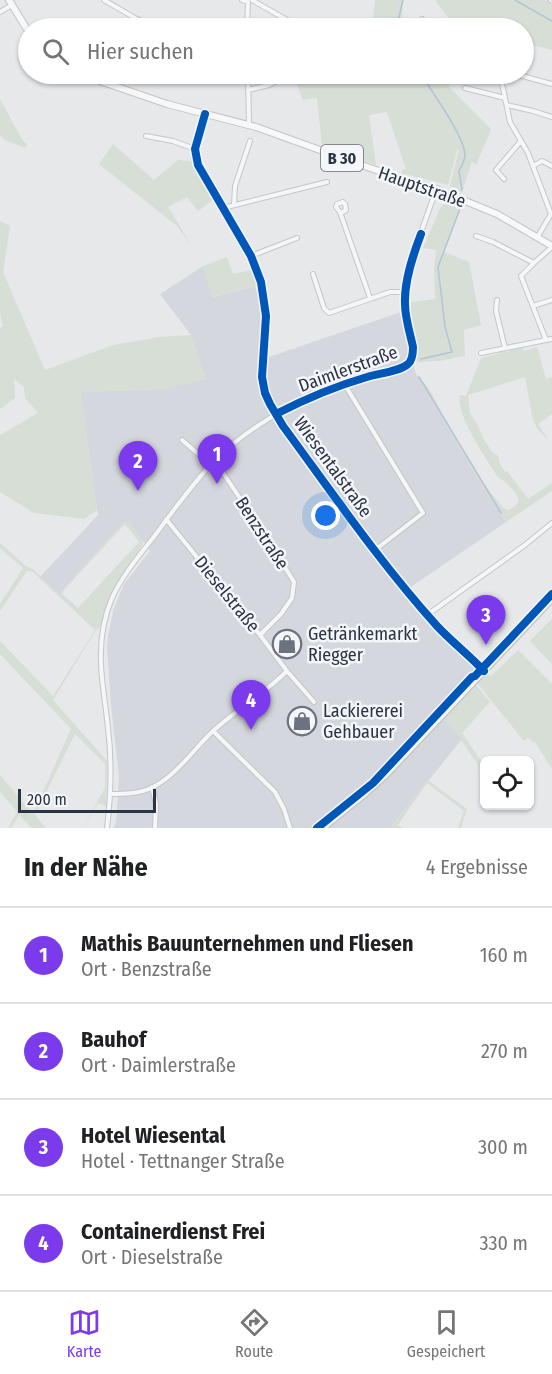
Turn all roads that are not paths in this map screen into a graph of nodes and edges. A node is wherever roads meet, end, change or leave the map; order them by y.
1 (104, 0) edge
2 (242, 0) edge
3 (251, 1) edge
4 (10, 2) edge
5 (0, 12) edge
6 (20, 18) edge
7 (135, 18) edge
8 (248, 18) edge
9 (284, 18) edge
10 (534, 79) edge
11 (109, 84) edge
12 (248, 84) edge
13 (270, 84) edge
14 (502, 84) edge
15 (552, 84) edge
16 (465, 88) dead end
17 (248, 90) junction
18 (505, 98) junction
19 (507, 105) junction
20 (205, 114) junction
21 (552, 117) edge
22 (249, 125) junction
23 (146, 136) dead end
24 (250, 141) dead end
25 (521, 141) junction
26 (195, 149) junction
27 (533, 166) junction
28 (552, 166) edge
29 (504, 179) dead end
30 (327, 182) dead end
31 (436, 189) junction
32 (234, 205) junction
33 (223, 208) junction
34 (340, 212) dead end
35 (551, 213) edge
36 (476, 236) dead end
37 (538, 236) junction
38 (297, 238) dead end
39 (552, 246) edge
40 (251, 256) junction
41 (534, 263) junction
42 (313, 274) dead end
43 (405, 292) junction
44 (370, 298) junction
45 (497, 300) dead end
46 (552, 300) edge
47 (533, 306) junction
48 (552, 339) edge
49 (546, 340) junction
50 (505, 348) junction
51 (481, 353) dead end
52 (345, 385) junction
53 (276, 414) junction
54 (182, 440) dead end
55 (215, 460) junction
56 (211, 465) junction
57 (166, 519) junction
58 (552, 523) edge
59 (375, 550) junction
60 (552, 599) edge
61 (427, 615) junction
62 (260, 635) junction
63 (287, 670) junction
64 (484, 670) junction
65 (314, 702) dead end
66 (213, 731) junction
67 (152, 787) junction
68 (110, 794) junction
69 (107, 828) edge
70 (155, 828) edge
71 (290, 828) edge
72 (323, 828) edge

1 - 7 street
2 - 3 street
3 - 8 street
3 - 9 street
4 - 5 street
4 - 6 main road
10 - 15 street
11 - 20 main road, Hauptstraße / B 30
12 - 17 street
13 - 17 street
14 - 18 street
16 - 18 street
17 - 22 street
18 - 19 street
19 - 21 street
19 - 25 street
20 - 22 main road, Hauptstraße / B 30
20 - 26 street
22 - 31 main road, Hauptstraße / B 30
23 - 26 street
24 - 32 street
25 - 27 street
25 - 29 street
26 - 33 street, Wiesentalstraße
27 - 28 street
27 - 35 street
30 - 32 street
31 - 37 main road, Hauptstraße / B 30
31 - 43 street, Daimlerstraße
32 - 33 street
33 - 40 street, Wiesentalstraße
34 - 44 street
35 - 37 street
36 - 41 street
37 - 39 main road, Hauptstraße / B 30
38 - 40 street
39 - 41 street
40 - 53 street, Wiesentalstraße
41 - 47 street
42 - 44 street
43 - 44 street
43 - 52 street, Daimlerstraße
45 - 50 street
46 - 47 street
47 - 49 street
48 - 49 street
49 - 50 street
50 - 51 street
52 - 53 street, Daimlerstraße
52 - 59 street
53 - 55 street, Daimlerstraße
53 - 59 street, Wiesentalstraße
54 - 56 street
55 - 56 street, Daimlerstraße
55 - 62 street, Benzstraße
56 - 57 street, Daimlerstraße
57 - 62 street, Dieselstraße
57 - 68 street, Daimlerstraße
58 - 61 street
59 - 61 street, Wiesentalstraße
60 - 64 main road
61 - 64 street, Wiesentalstraße
62 - 63 street, Dieselstraße
63 - 65 street, Dieselstraße
63 - 66 street
64 - 72 main road
66 - 67 street
66 - 71 street
67 - 68 street
67 - 70 street
68 - 69 street, Daimlerstraße

